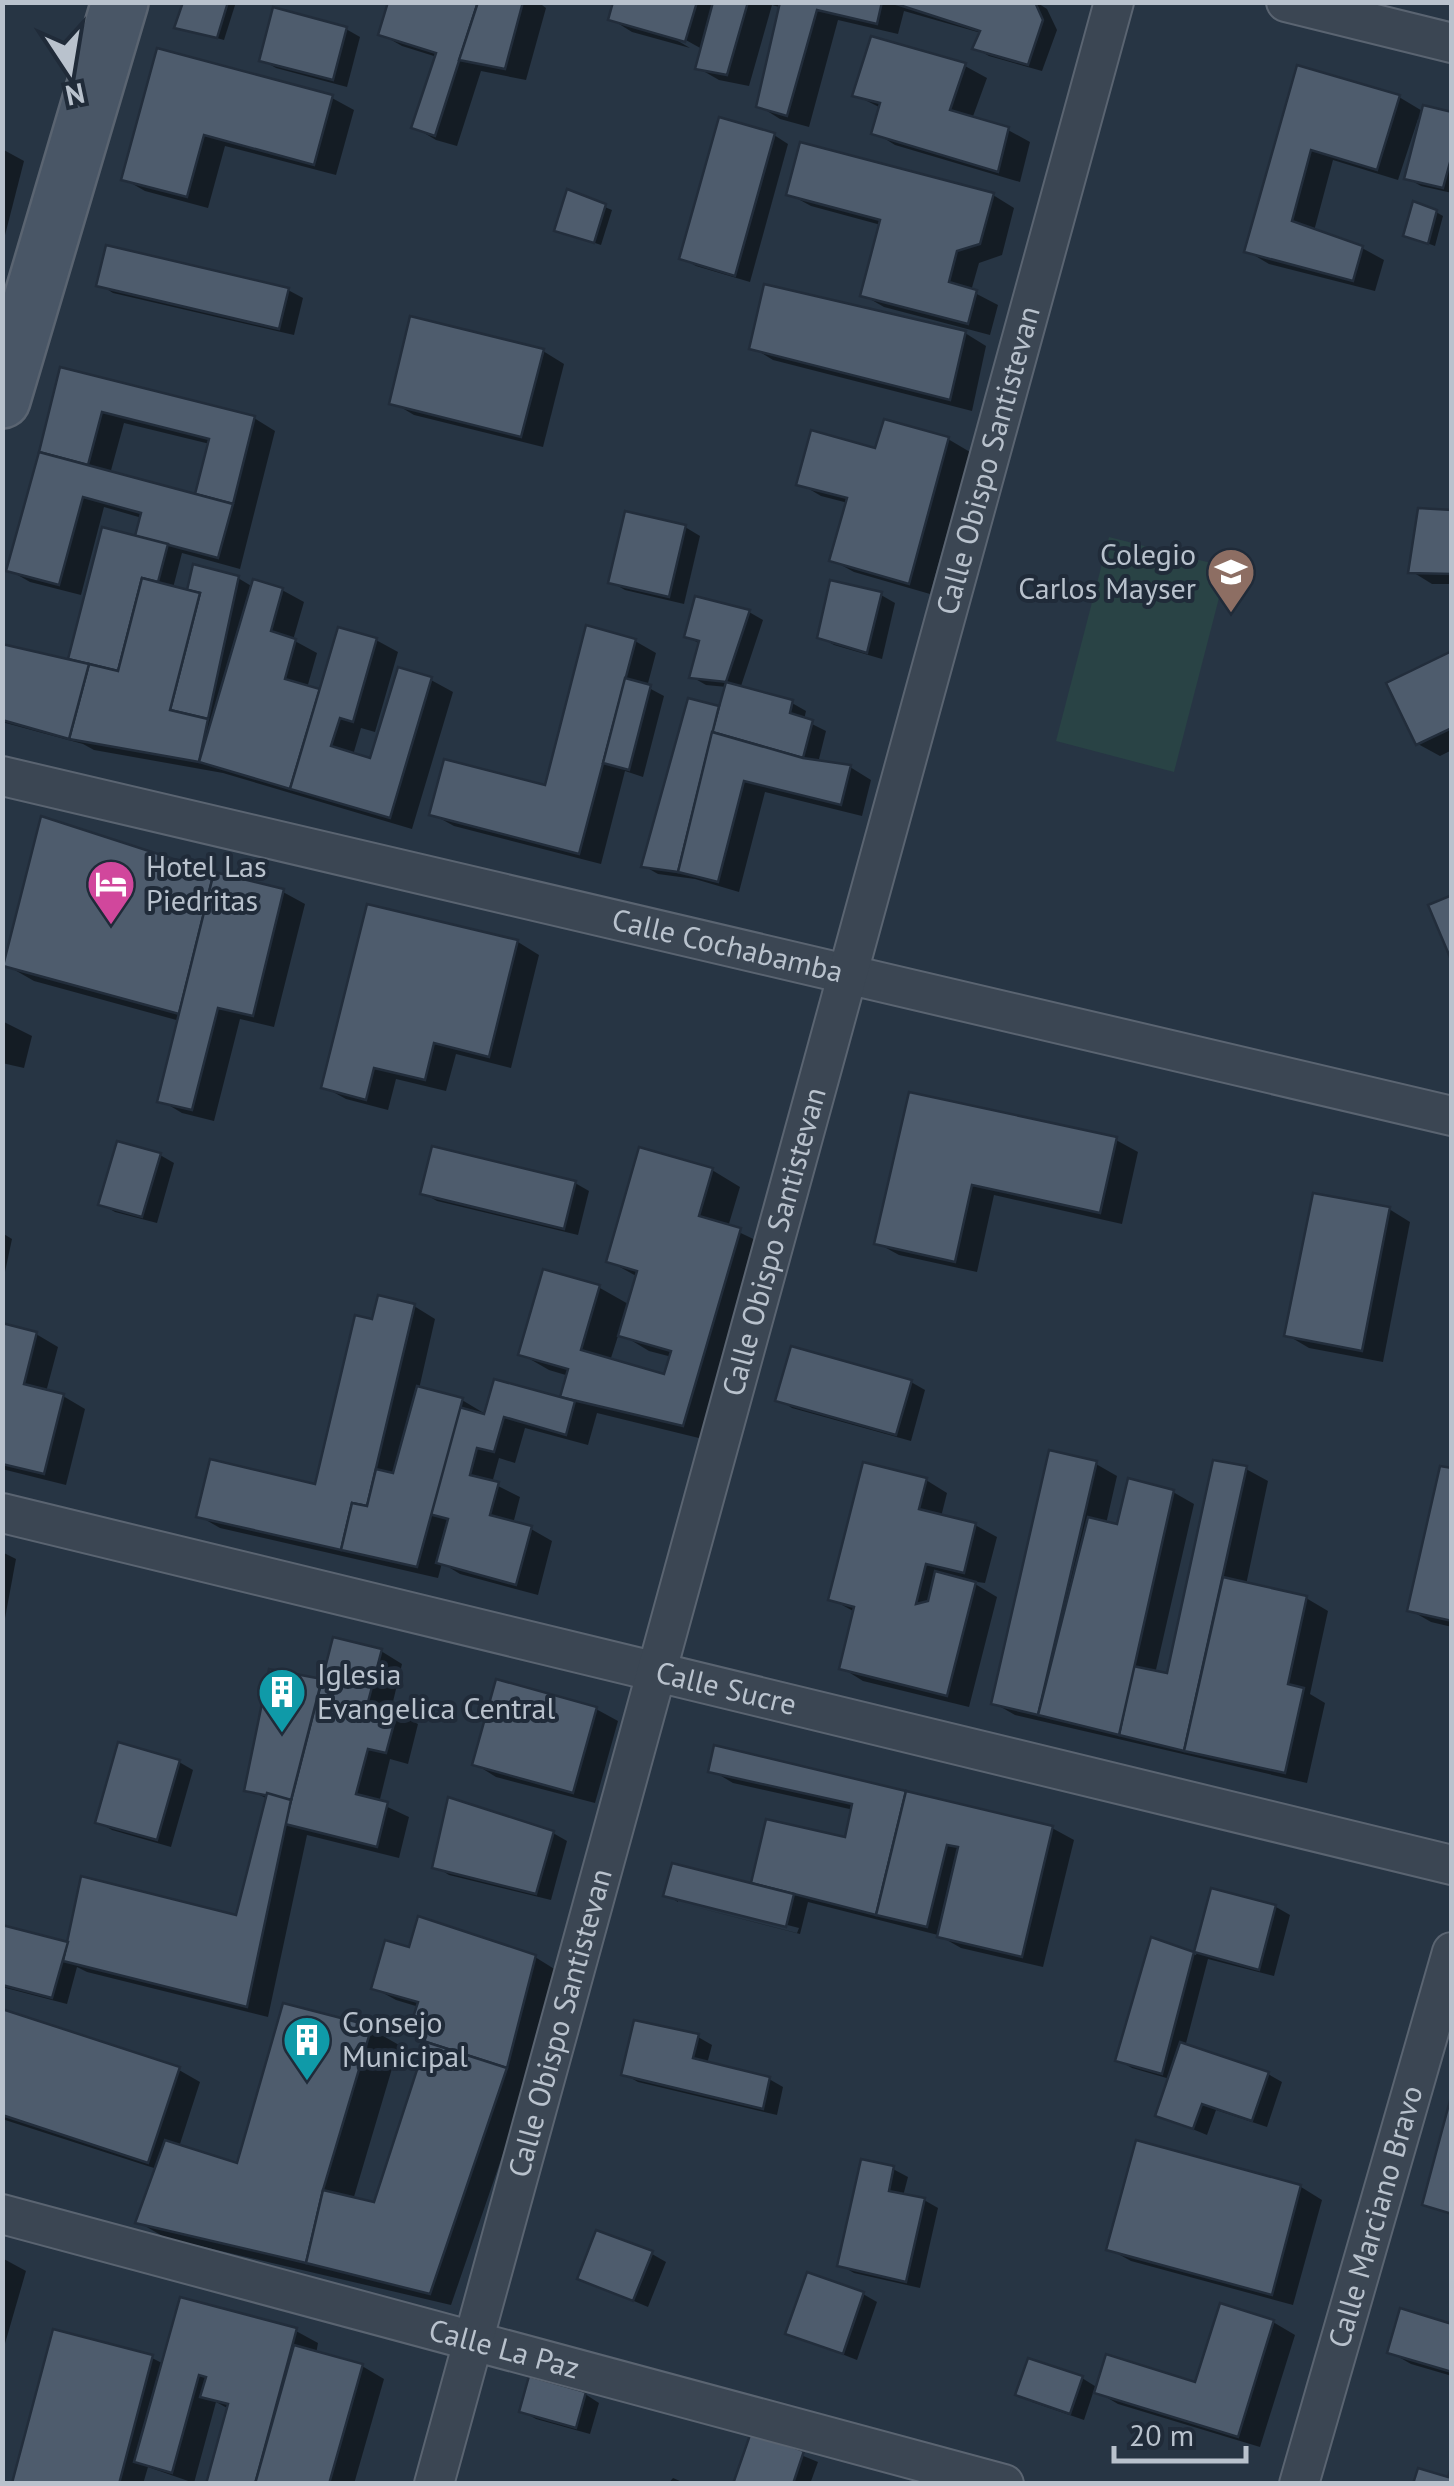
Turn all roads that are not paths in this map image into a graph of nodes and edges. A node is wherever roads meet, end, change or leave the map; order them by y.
1 (120, 2) edge
2 (1114, 2) edge
3 (1286, 2) edge
4 (1452, 43) edge
5 (2, 400) edge
6 (2, 776) edge
7 (848, 974) junction
8 (1452, 1116) edge
9 (2, 1513) edge
10 (656, 1672) junction
11 (1452, 1865) edge
12 (1452, 1952) edge
13 (2, 2214) edge
14 (473, 2341) junction
15 (434, 2484) edge
16 (1004, 2484) edge
17 (1299, 2484) edge

1 - 5 street
2 - 7 street, Calle Obispo Santistevan
3 - 4 street
6 - 7 street, Calle Cochabamba
7 - 8 street, Calle Cochabamba
7 - 10 street, Calle Obispo Santistevan
9 - 10 street, Calle Sucre
10 - 11 street, Calle Sucre
10 - 14 street, Calle Obispo Santistevan
12 - 17 street, Calle Marciano Bravo
13 - 14 street, Calle La Paz
14 - 15 street, Calle Obispo Santistevan
14 - 16 street, Calle La Paz

